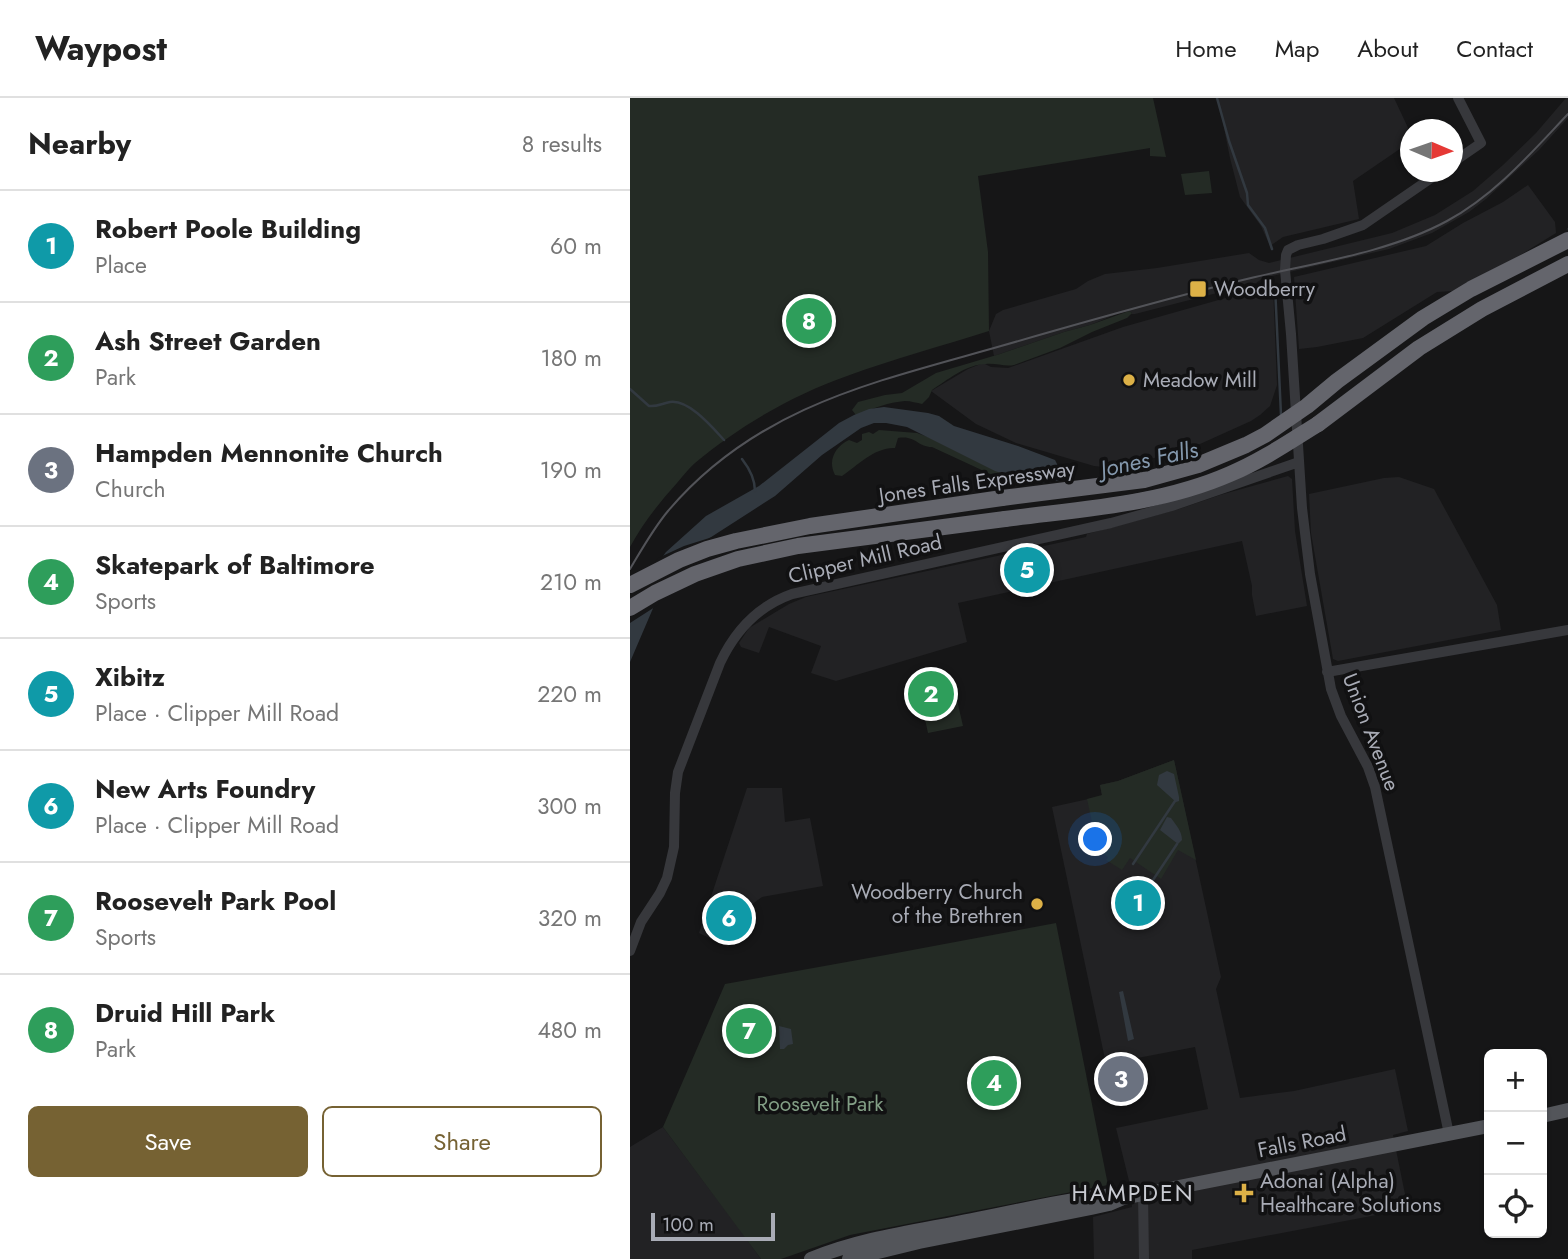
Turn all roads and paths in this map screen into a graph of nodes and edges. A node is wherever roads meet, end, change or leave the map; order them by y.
1 (1458, 98) edge
2 (1463, 155) edge
3 (1425, 182) edge
4 (1568, 240) edge
5 (1568, 264) edge
6 (1299, 462) junction
7 (630, 585) edge
8 (630, 608) edge
9 (1568, 630) edge
10 (1327, 673) junction
11 (630, 951) edge
12 (1568, 1110) edge
13 (1547, 1114) edge
14 (1484, 1127) edge
15 (1449, 1134) junction
16 (1143, 1194) junction
17 (1123, 1198) junction
18 (811, 1259) edge
19 (849, 1259) edge
20 (1144, 1259) edge

1 - 2 street
3 - 6 street, Union Avenue, bridge
4 - 7 highway, Jones Falls Expressway, bridge
5 - 8 highway, Jones Falls Expressway, bridge
6 - 10 street, Union Avenue
6 - 11 street, Clipper Mill Road
9 - 10 street
10 - 15 street, Union Avenue
12 - 13 main road
14 - 15 main road, Falls Road
15 - 16 main road, Falls Road
16 - 17 main road, Falls Road
16 - 20 street
17 - 18 main road, Falls Road
17 - 19 main road, Falls Road

